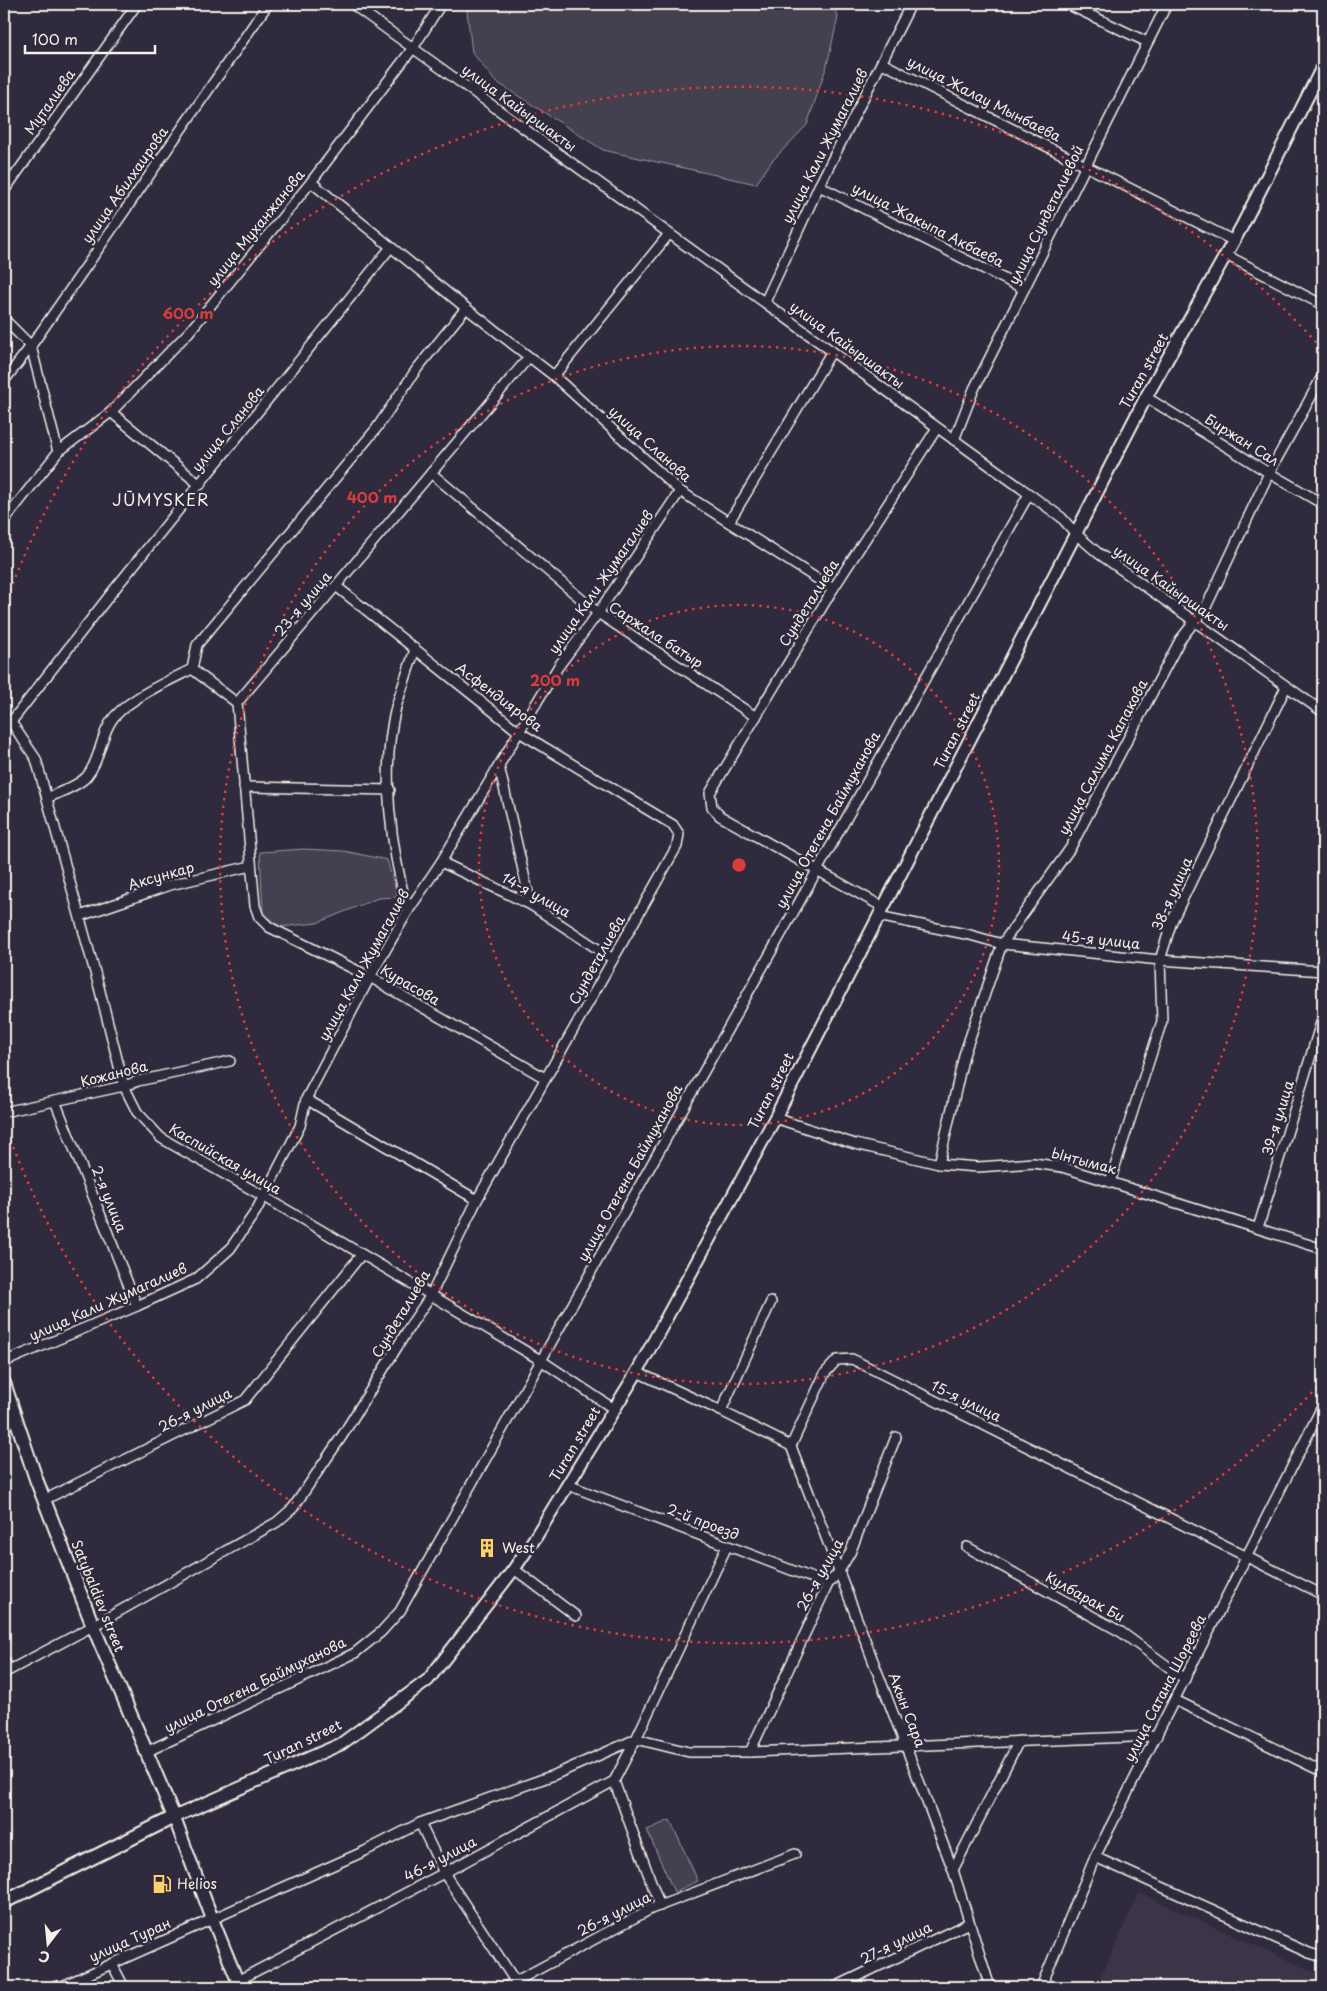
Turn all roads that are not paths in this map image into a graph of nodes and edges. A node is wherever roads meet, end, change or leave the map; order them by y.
1 (137, 4) edge
2 (268, 4) edge
3 (352, 4) edge
4 (441, 4) edge
5 (911, 4) edge
6 (1067, 4) edge
7 (1167, 4) edge
8 (1148, 42) junction
9 (413, 48) junction
10 (882, 63) junction
11 (1323, 66) edge
12 (1085, 164) junction
13 (311, 182) junction
14 (819, 186) junction
15 (4, 191) edge
16 (668, 234) junction
17 (1234, 241) junction
18 (391, 247) junction
19 (1226, 255) junction
20 (1024, 289) junction
21 (764, 302) junction
22 (1323, 305) edge
23 (466, 308) junction
24 (4, 319) edge
25 (31, 346) junction
26 (832, 351) junction
27 (529, 358) junction
28 (1323, 375) edge
29 (554, 376) junction
30 (4, 381) edge
31 (1146, 397) junction
32 (111, 412) junction
33 (937, 428) junction
34 (954, 440) junction
35 (58, 452) junction
36 (431, 473) junction
37 (1269, 473) junction
38 (200, 486) junction
39 (680, 491) junction
40 (1029, 494) junction
41 (1323, 504) edge
42 (4, 521) edge
43 (729, 522) junction
44 (1076, 534) junction
45 (336, 586) junction
46 (833, 589) junction
47 (598, 613) junction
48 (1194, 621) junction
49 (416, 649) junction
50 (192, 669) junction
51 (1286, 687) junction
52 (236, 703) junction
53 (1323, 712) edge
54 (756, 717) junction
55 (8, 720) edge
56 (519, 732) junction
57 (499, 766) junction
58 (244, 787) junction
59 (390, 790) junction
60 (47, 798) junction
61 (679, 834) joint
62 (442, 862) junction
63 (251, 866) junction
64 (815, 870) junction
65 (531, 905) junction
66 (408, 911) junction
67 (880, 911) junction
68 (80, 916) junction
69 (1002, 944) junction
70 (613, 959) junction
71 (1160, 960) junction
72 (1323, 971) edge
73 (370, 977) junction
74 (1323, 1016) edge
75 (230, 1061) dead end
76 (545, 1078) junction
77 (124, 1086) junction
78 (306, 1099) junction
79 (55, 1101) junction
80 (4, 1112) edge
81 (775, 1118) junction
82 (939, 1164) junction
83 (1110, 1182) junction
84 (263, 1196) junction
85 (477, 1200) junction
86 (1258, 1228) junction
87 (1323, 1249) edge
88 (361, 1255) junction
89 (431, 1295) junction
90 (771, 1302) dead end
91 (137, 1306) junction
92 (542, 1361) junction
93 (4, 1362) edge
94 (637, 1372) junction
95 (4, 1383) edge
96 (614, 1409) junction
97 (721, 1410) junction
98 (1322, 1411) edge
99 (896, 1437) dead end
100 (791, 1446) junction
101 (568, 1485) junction
102 (44, 1500) junction
103 (727, 1546) junction
104 (967, 1547) dead end
105 (1247, 1556) junction
106 (514, 1569) junction
107 (838, 1573) junction
108 (828, 1584) junction
109 (1323, 1595) edge
110 (576, 1616) dead end
111 (93, 1626) junction
112 (4, 1659) edge
113 (6, 1671) edge
114 (1185, 1679) junction
115 (1175, 1700) junction
116 (1157, 1736) junction
117 (636, 1740) junction
118 (1019, 1741) junction
119 (906, 1746) junction
120 (146, 1752) junction
121 (750, 1752) junction
122 (1323, 1772) edge
123 (614, 1781) junction
124 (174, 1817) junction
125 (420, 1823) junction
126 (795, 1854) dead end
127 (1095, 1857) junction
128 (953, 1870) junction
129 (444, 1873) junction
130 (4, 1902) edge
131 (660, 1906) junction
132 (212, 1918) junction
133 (969, 1923) junction
134 (1323, 1957) edge
135 (112, 1964) junction
136 (239, 1984) edge
137 (517, 1984) edge
138 (60, 1987) edge
139 (124, 1987) edge
140 (505, 1987) edge
141 (835, 1987) edge
142 (990, 1987) edge
143 (1041, 1987) edge

1 - 15 street, Муталиева
2 - 25 street, улица Абилхаирова
3 - 9 street, улица Кайыршакты
4 - 9 street, улица Муханжанова
5 - 10 street, улица Кали Жумагалиев
6 - 8 street
7 - 8 street, улица Сундеталиевой
8 - 12 street, улица Сундеталиевой
9 - 13 street, улица Муханжанова
9 - 16 street, улица Кайыршакты
10 - 12 street, улица Жалау Мынбаева
10 - 14 street, улица Кали Жумагалиев
11 - 17 street, Turan street
12 - 17 street, улица Жалау Мынбаева
12 - 20 street, улица Сундеталиевой
13 - 18 street, улица Сланова
13 - 32 street, улица Муханжанова
14 - 20 street, улица Жакыпа Акбаева
14 - 21 street, улица Кали Жумагалиев
16 - 21 street, улица Кайыршакты
16 - 29 street
17 - 19 street, Turan street
18 - 23 street, улица Сланова
18 - 38 street, улица Сланова
19 - 22 street
19 - 31 street, Turan street
20 - 34 street, улица Сундеталиевой
21 - 26 street, улица Кайыршакты
23 - 27 street, улица Сланова
23 - 50 street
24 - 25 street
25 - 30 street, улица Абилхаирова
25 - 35 street
26 - 33 street, улица Кайыршакты
26 - 43 street
27 - 29 street, улица Сланова
27 - 36 street, 23-я улица
28 - 37 street, улица Салима Капакова
29 - 39 street, улица Сланова
31 - 37 street, Биржан Сал
31 - 44 street, Turan street
32 - 35 street, улица Муханжанова
32 - 38 street
33 - 34 street, улица Кайыршакты
33 - 46 street, Сундеталиева
34 - 40 street, улица Кайыршакты
35 - 42 street, улица Муханжанова
36 - 45 street, 23-я улица
36 - 47 street, Саржала батыр
37 - 41 street, Биржан Сал
37 - 48 street, улица Салима Капакова
38 - 55 street, улица Сланова
39 - 43 street, улица Сланова
39 - 47 street, улица Кали Жумагалиев
40 - 44 street, улица Кайыршакты
40 - 64 street, улица Отегена Баймуханова
43 - 46 street, улица Сланова
44 - 48 street, улица Кайыршакты
44 - 67 street, Turan street
45 - 49 street, Асфендиярова
45 - 52 street, 23-я улица
46 - 54 street, Сундеталиева
47 - 54 street, Саржала батыр
47 - 56 street, улица Кали Жумагалиев
48 - 51 street, улица Кайыршакты
48 - 69 street, улица Салима Капакова
49 - 56 street, Асфендиярова
49 - 59 street
50 - 52 street
50 - 60 street
51 - 53 street, улица Кайыршакты
51 - 71 street, 38-я улица
52 - 58 street
54 - 64 street, Сундеталиева
55 - 60 street, Каспийская улица
56 - 57 street, улица Кали Жумагалиев
56 - 61 street, Асфендиярова
57 - 62 street, улица Кали Жумагалиев
57 - 65 street
58 - 59 street
58 - 63 street
59 - 66 street
60 - 68 street, Каспийская улица
61 - 70 street, Сундеталиева
62 - 65 street, 14-я улица
62 - 66 street, улица Кали Жумагалиев
63 - 68 street, Аксункар
63 - 73 street, Курасова
64 - 67 street, Сундеталиева
64 - 92 street, улица Отегена Баймуханова
65 - 70 street, 14-я улица
66 - 73 street, улица Кали Жумагалиев
67 - 69 street, 45-я улица
67 - 81 street, Turan street
68 - 77 street, Каспийская улица
69 - 71 street, 45-я улица
69 - 82 street, улица Салима Капакова
70 - 76 street, Сундеталиева
71 - 72 street, 45-я улица
71 - 83 street, 38-я улица
73 - 76 street, Курасова
73 - 78 street, улица Кали Жумагалиев
74 - 86 street, 39-я улица
75 - 77 street, Кожанова
76 - 85 street, Сундеталиева
77 - 79 street, Кожанова
77 - 84 street, Каспийская улица
78 - 84 street, улица Кали Жумагалиев
78 - 85 street
79 - 80 street, Кожанова
79 - 91 street, 2-я улица
81 - 82 street, Ынтымак
81 - 94 street, Turan street
82 - 83 street, Ынтымак
83 - 86 street, Ынтымак
84 - 88 street, Каспийская улица
84 - 91 street, улица Кали Жумагалиев
85 - 89 street, Сундеталиева
86 - 87 street, Ынтымак
88 - 89 street, Каспийская улица
88 - 102 street, 26-я улица
89 - 92 street, Каспийская улица
89 - 111 street, Сундеталиева
90 - 97 street
91 - 93 street, улица Кали Жумагалиев
92 - 96 street, Каспийская улица
92 - 120 street, улица Отегена Баймуханова
94 - 96 street, Turan street
94 - 97 street
95 - 102 main road, Satybaldiev street
96 - 101 street, Turan street
97 - 100 street
98 - 105 street, улица Сатана Шореева
99 - 107 street, 26-я улица
100 - 105 street, 15-я улица
100 - 107 street, Акын Сара
101 - 103 street, 2-й проезд
101 - 106 street, Turan street
102 - 111 main road, Satybaldiev street
103 - 108 street, 2-й проезд
103 - 117 street
104 - 114 street, Кулбарак Би
105 - 109 street, 15-я улица
105 - 114 street, улица Сатана Шореева
106 - 110 street
106 - 124 street, Turan street
107 - 108 street, 26-я улица
107 - 119 street, Акын Сара
108 - 121 street, 26-я улица
111 - 113 street, Сундеталиева
111 - 120 main road, Satybaldiev street
112 - 113 street
114 - 115 street, улица Сатана Шореева
115 - 116 street, улица Сатана Шореева
115 - 122 street
116 - 118 street
116 - 127 street, улица Сатана Шореева
117 - 121 street
117 - 123 street
117 - 125 street
118 - 119 street
118 - 128 street
119 - 121 street
119 - 128 street, Акын Сара
120 - 124 main road, Satybaldiev street
123 - 129 street, 46-я улица
123 - 131 street
124 - 130 main road, Turan street
124 - 132 street
125 - 129 street
125 - 132 street
126 - 131 street, 26-я улица
127 - 134 street
127 - 143 street, улица Сатана Шореева
128 - 133 street, Акын Сара
129 - 136 street, 46-я улица
129 - 137 street
131 - 137 street, 26-я улица
132 - 135 street, улица Туран
132 - 136 street
133 - 141 street, 27-я улица
133 - 142 street, Акын Сара
135 - 138 street, улица Туран
135 - 139 street
137 - 140 street, 26-я улица

